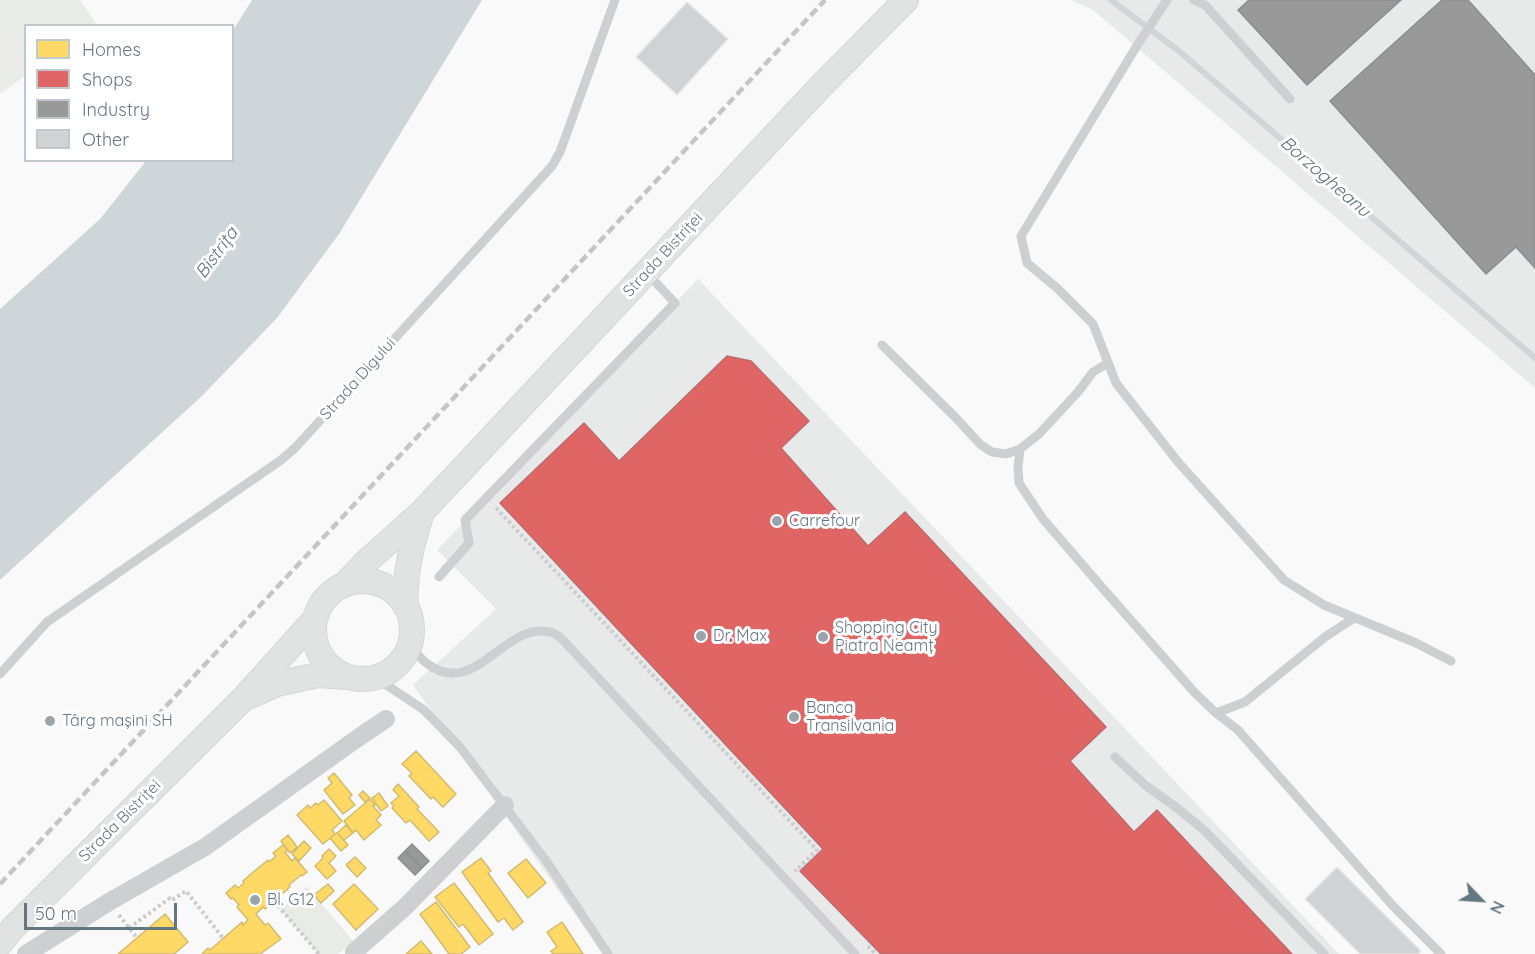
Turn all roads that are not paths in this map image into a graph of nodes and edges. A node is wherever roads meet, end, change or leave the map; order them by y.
1 (615, 0) edge
2 (906, 0) edge
3 (1167, 0) edge
4 (1194, 0) edge
5 (1290, 99) dead end
6 (647, 272) junction
7 (882, 345) dead end
8 (1108, 363) junction
9 (1020, 449) junction
10 (422, 512) junction
11 (439, 577) dead end
12 (345, 584) junction
13 (406, 607) junction
14 (1354, 618) junction
15 (314, 620) junction
16 (410, 644) junction
17 (1451, 661) dead end
18 (0, 674) edge
19 (347, 677) junction
20 (376, 678) junction
21 (242, 700) junction
22 (1216, 713) junction
23 (386, 719) dead end
24 (1115, 757) dead end
25 (505, 805) junction
26 (0, 944) edge
27 (26, 954) edge
28 (356, 954) edge
29 (609, 954) edge
30 (855, 954) edge
31 (1324, 954) edge
32 (1441, 954) edge

1 - 18 lane, Strada Digului
2 - 6 main road, Strada Bistriței
3 - 8 lane
4 - 5 lane
6 - 10 main road, Strada Bistriței
6 - 11 lane
7 - 9 lane
8 - 9 lane
8 - 14 lane
9 - 22 lane
10 - 12 main road, Strada Bistriței
10 - 13 main road, Strada Bistriței
12 - 13 main road
12 - 15 main road
13 - 16 main road
14 - 17 lane
14 - 22 lane
15 - 19 main road
15 - 21 main road, Strada Bistriței
16 - 20 main road
16 - 30 lane
19 - 20 main road
19 - 21 main road, Strada Bistriței
20 - 25 lane
21 - 26 main road, Strada Bistriței
22 - 32 lane
23 - 27 street
24 - 31 lane
25 - 28 street
25 - 29 lane

